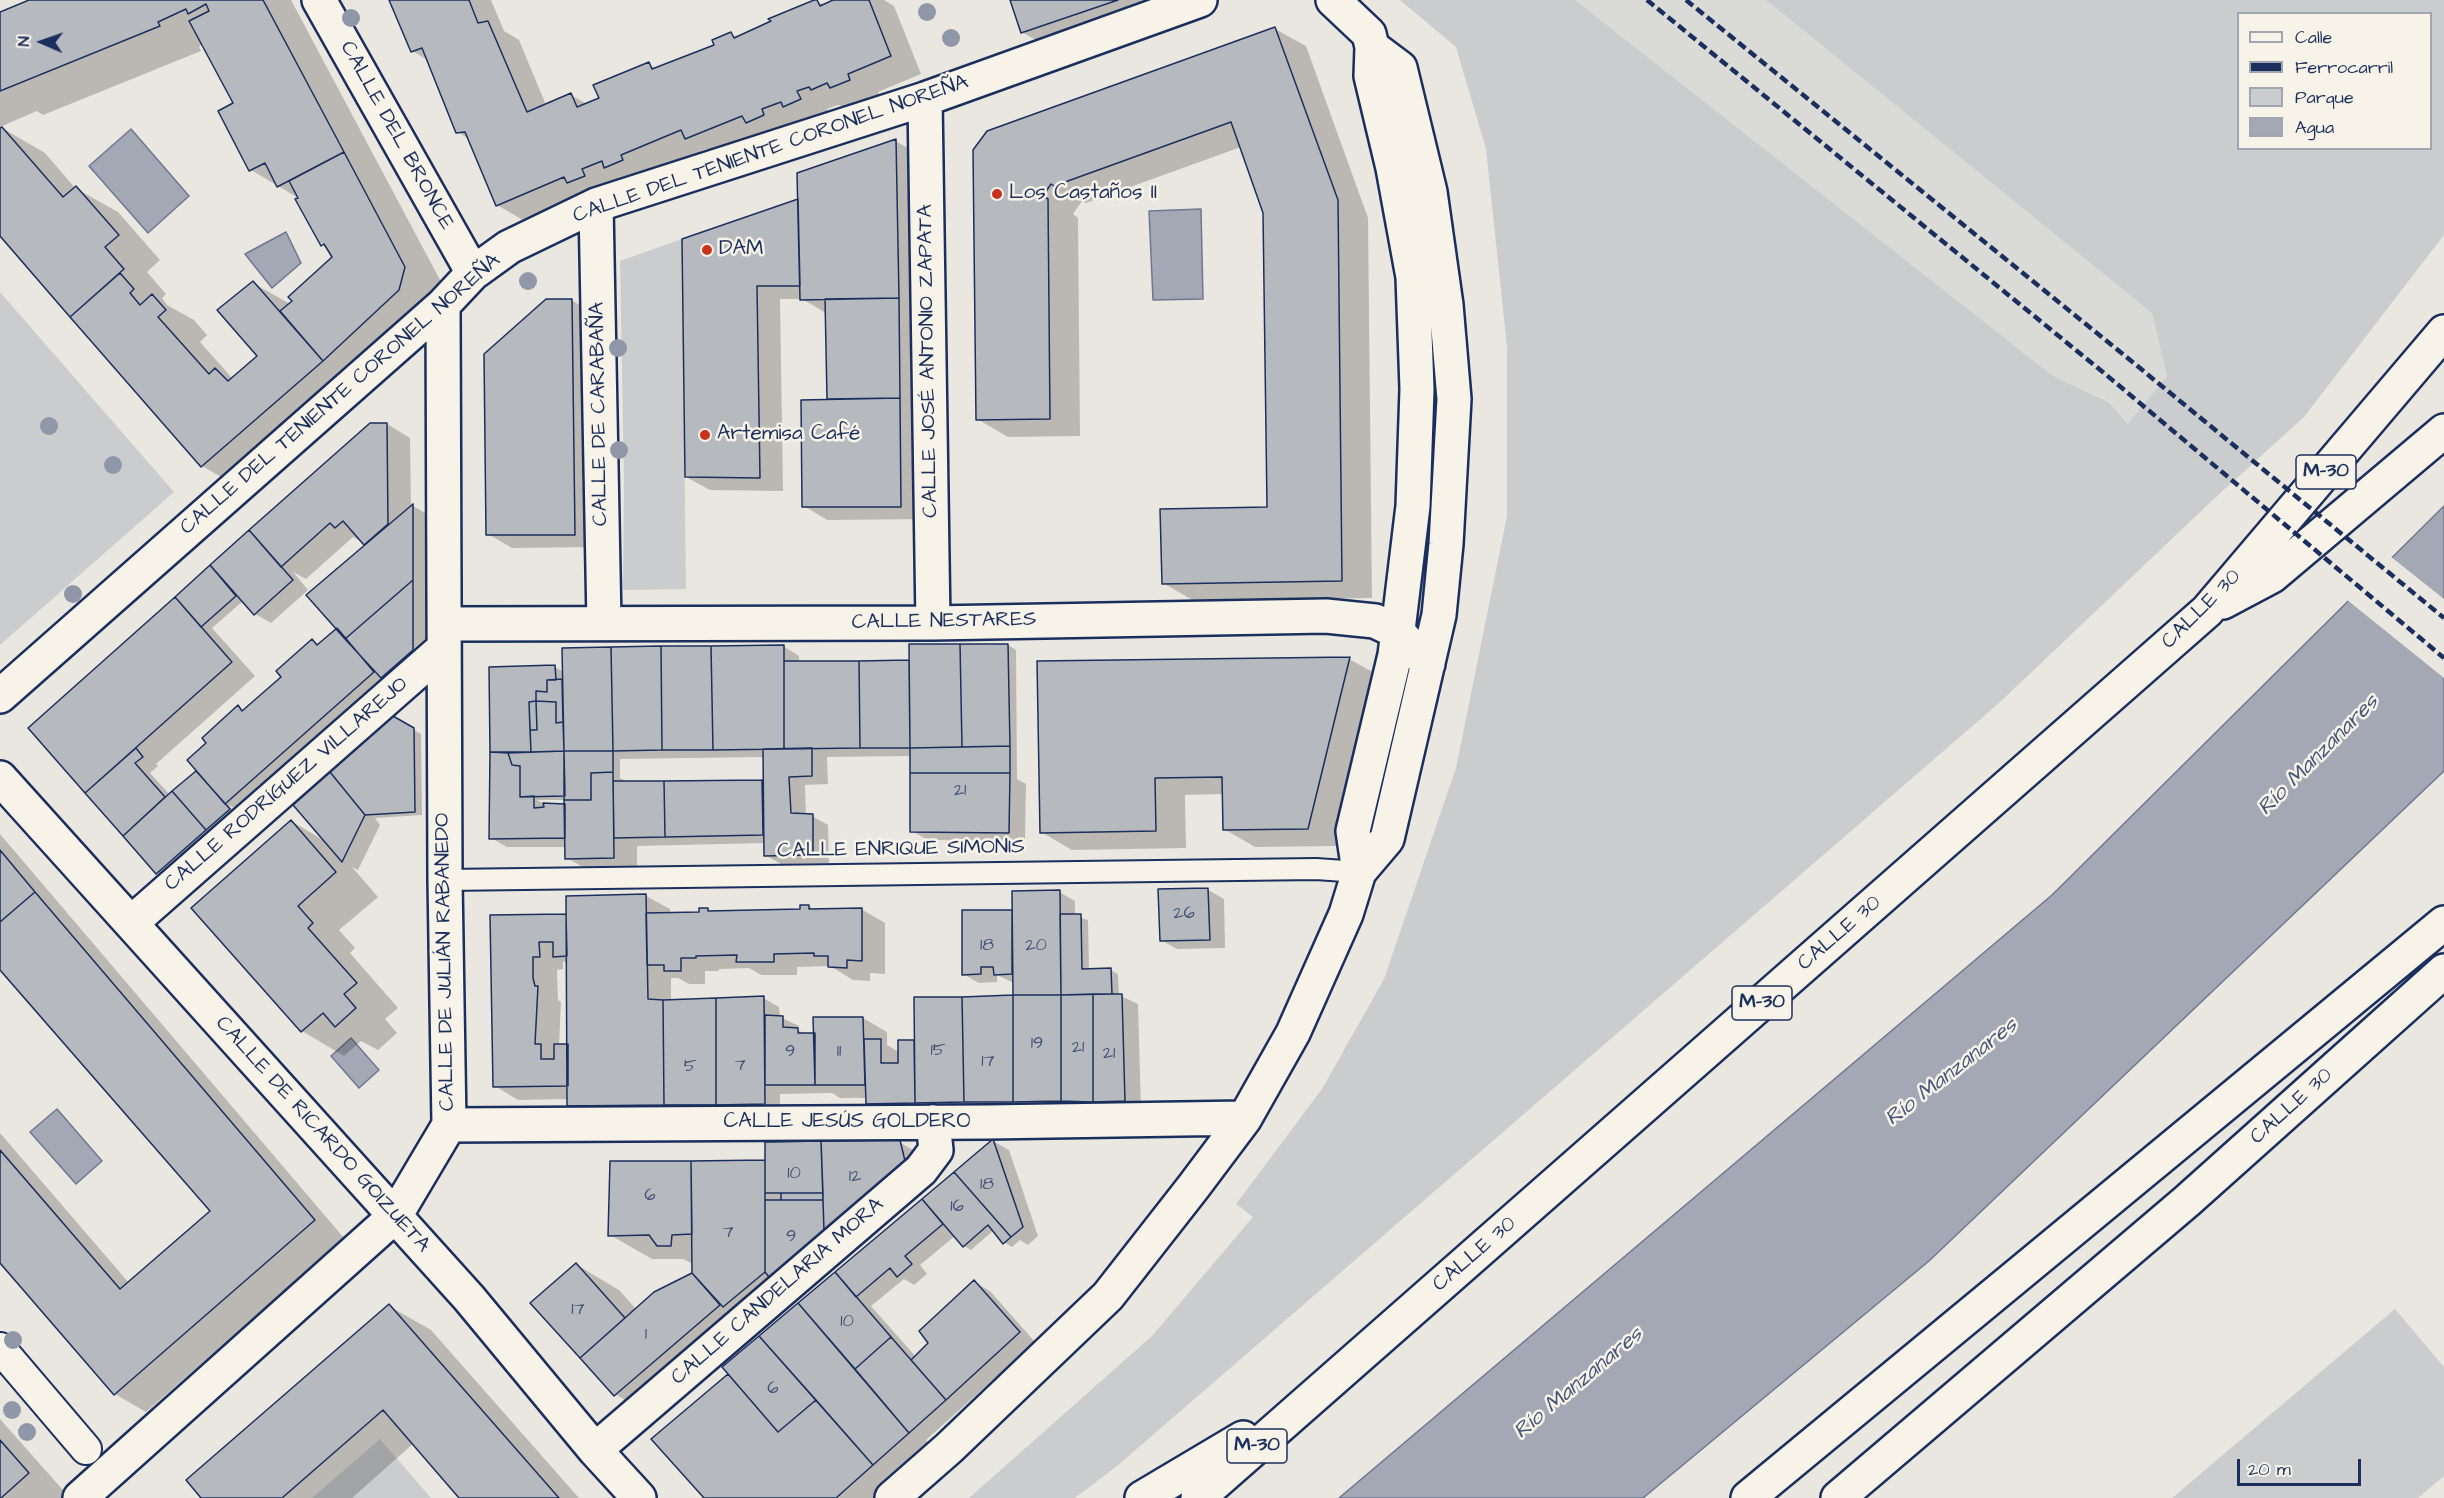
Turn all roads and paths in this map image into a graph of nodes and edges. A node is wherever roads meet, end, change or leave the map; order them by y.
1 (319, 0) edge
2 (1200, 0) edge
3 (1333, 0) edge
4 (1372, 47) junction
5 (925, 99) junction
6 (596, 205) junction
7 (474, 273) junction
8 (443, 306) junction
9 (2444, 332) edge
10 (2444, 431) edge
11 (2207, 611) junction
12 (604, 623) junction
13 (933, 623) junction
14 (1398, 632) junction
15 (444, 636) junction
16 (1428, 664) junction
17 (0, 696) edge
18 (0, 777) edge
19 (1359, 872) junction
20 (445, 880) junction
21 (131, 923) junction
22 (2444, 923) edge
23 (2444, 971) edge
24 (1245, 1118) junction
25 (933, 1122) junction
26 (448, 1125) junction
27 (395, 1216) junction
28 (0, 1348) edge
29 (1317, 1394) junction
30 (86, 1449) dead end
31 (595, 1450) junction
32 (80, 1498) edge
33 (639, 1498) edge
34 (892, 1498) edge
35 (1142, 1498) edge
36 (1198, 1498) edge
37 (1748, 1498) edge
38 (1838, 1498) edge

1 - 7 main road, CALLE DEL BRONCE
2 - 5 main road, CALLE DEL TENIENTE CORONEL NOREÑA
3 - 4 main road
4 - 14 main road
4 - 16 main road
5 - 6 main road, CALLE DEL TENIENTE CORONEL NOREÑA
5 - 13 main road, CALLE JOSÉ ANTONIO ZAPATA
6 - 7 main road, CALLE DEL TENIENTE CORONEL NOREÑA
6 - 12 main road, CALLE DE CARABAÑA
7 - 8 main road, CALLE DEL TENIENTE CORONEL NOREÑA
8 - 15 main road, CALLE DE JULIÁN RABANEDO
8 - 17 main road, CALLE DEL TENIENTE CORONEL NOREÑA
9 - 11 main road, CALLE 30 / M-30
10 - 11 main road
11 - 29 main road, CALLE 30 / M-30
12 - 13 main road, CALLE NESTARES
12 - 15 main road, CALLE NESTARES
13 - 14 main road, CALLE NESTARES
14 - 16 main road, CALLE NESTARES
14 - 19 main road
15 - 20 main road, CALLE DE JULIÁN RABANEDO
15 - 21 main road, CALLE RODRÍGUEZ VILLAREJO
16 - 19 main road
18 - 21 main road, CALLE DE RICARDO GOIZUETA
19 - 20 lane, CALLE ENRIQUE SIMONIS
19 - 24 main road
20 - 26 main road, CALLE DE JULIÁN RABANEDO
21 - 27 main road, CALLE DE RICARDO GOIZUETA
22 - 37 main road
23 - 38 main road, CALLE 30
24 - 25 main road, CALLE JESÚS GOLDERO
24 - 34 main road
25 - 26 main road, CALLE JESÚS GOLDERO
25 - 31 main road, CALLE CANDELARIA MORA
26 - 27 main road, CALLE DE JULIÁN RABANEDO
27 - 31 main road, CALLE DE RICARDO GOIZUETA
27 - 32 main road, CALLE DE JULIÁN RABANEDO
28 - 30 street
29 - 35 main road
29 - 36 main road, CALLE 30 / M-30
31 - 33 main road, CALLE DE RICARDO GOIZUETA

